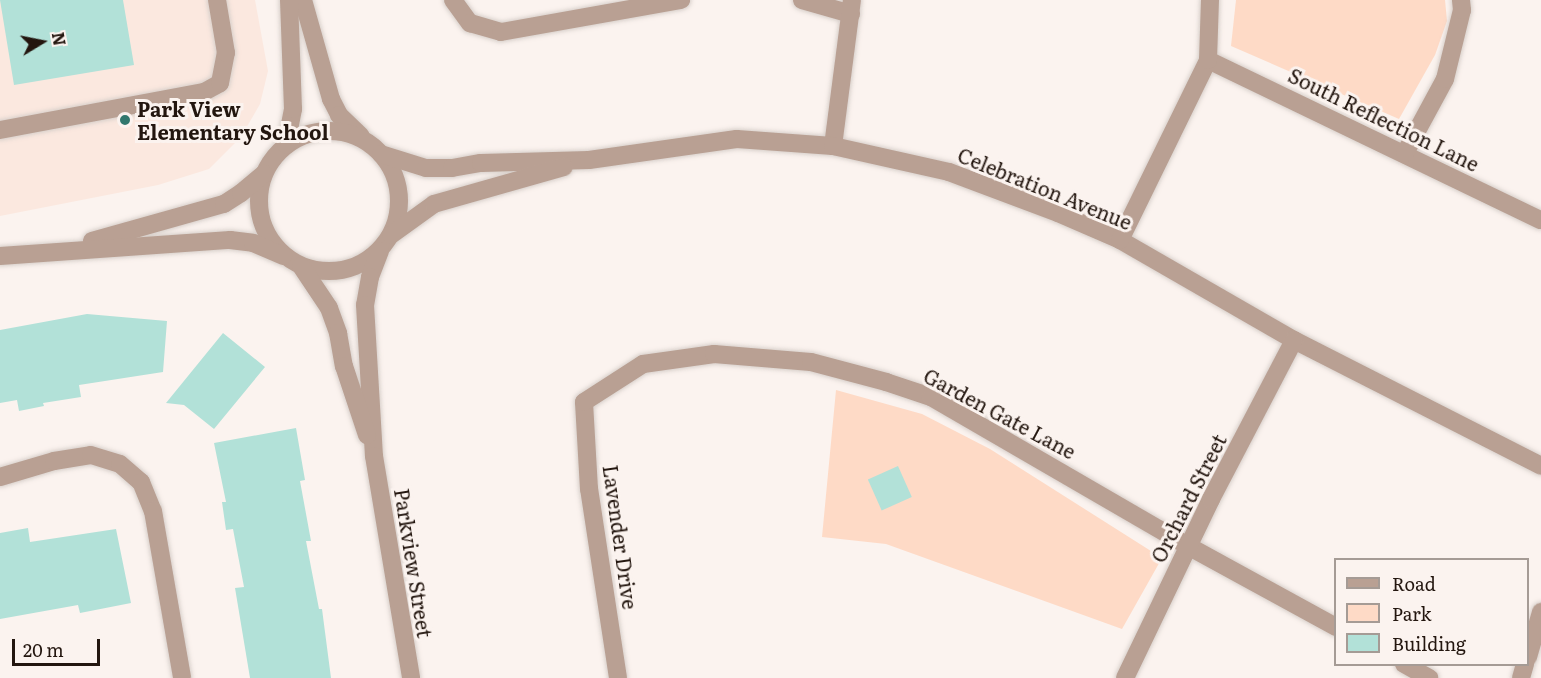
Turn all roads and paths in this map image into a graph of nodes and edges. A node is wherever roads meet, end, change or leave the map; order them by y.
1 (217, 0) edge
2 (289, 0) edge
3 (303, 0) edge
4 (453, 0) edge
5 (681, 0) edge
6 (802, 0) edge
7 (1210, 0) edge
8 (1461, 0) edge
9 (852, 7) edge
10 (1208, 60) junction
11 (0, 130) edge
12 (367, 141) junction
13 (286, 146) junction
14 (833, 146) junction
15 (1405, 153) junction
16 (381, 154) junction
17 (589, 160) junction
18 (264, 174) junction
19 (1541, 220) edge
20 (1120, 240) junction
21 (385, 243) junction
22 (62, 250) junction
23 (0, 256) edge
24 (294, 261) junction
25 (1294, 340) junction
26 (584, 402) joint
27 (374, 456) junction
28 (1541, 466) edge
29 (0, 477) edge
30 (1188, 546) junction
31 (1541, 612) edge
32 (1334, 626) edge
33 (1529, 651) edge
34 (1408, 666) edge
35 (182, 678) edge
36 (411, 678) edge
37 (618, 678) edge
38 (1125, 678) edge
39 (1429, 678) edge

1 - 11 street
2 - 13 street
3 - 12 street
4 - 5 street
6 - 9 street
7 - 10 street
8 - 15 street
9 - 14 street
10 - 15 street, South Reflection Lane
10 - 20 street
12 - 13 street
12 - 16 street
13 - 18 street
14 - 17 street, Celebration Avenue
14 - 20 street, Celebration Avenue
15 - 19 street, South Reflection Lane
16 - 17 street, Celebration Avenue
16 - 21 street
17 - 21 street, Celebration Avenue
18 - 22 street
18 - 24 street
20 - 25 street, Celebration Avenue
21 - 24 street
21 - 27 street, Parkview Street
22 - 23 street
22 - 24 street
24 - 27 street, Parkview Street
25 - 28 street, Celebration Avenue
25 - 30 street, Orchard Street
26 - 30 street, Garden Gate Lane
26 - 37 street, Lavender Drive
27 - 36 street, Parkview Street
29 - 35 street
30 - 32 street, Garden Gate Lane
30 - 38 street, Orchard Street
31 - 33 street
34 - 39 street

